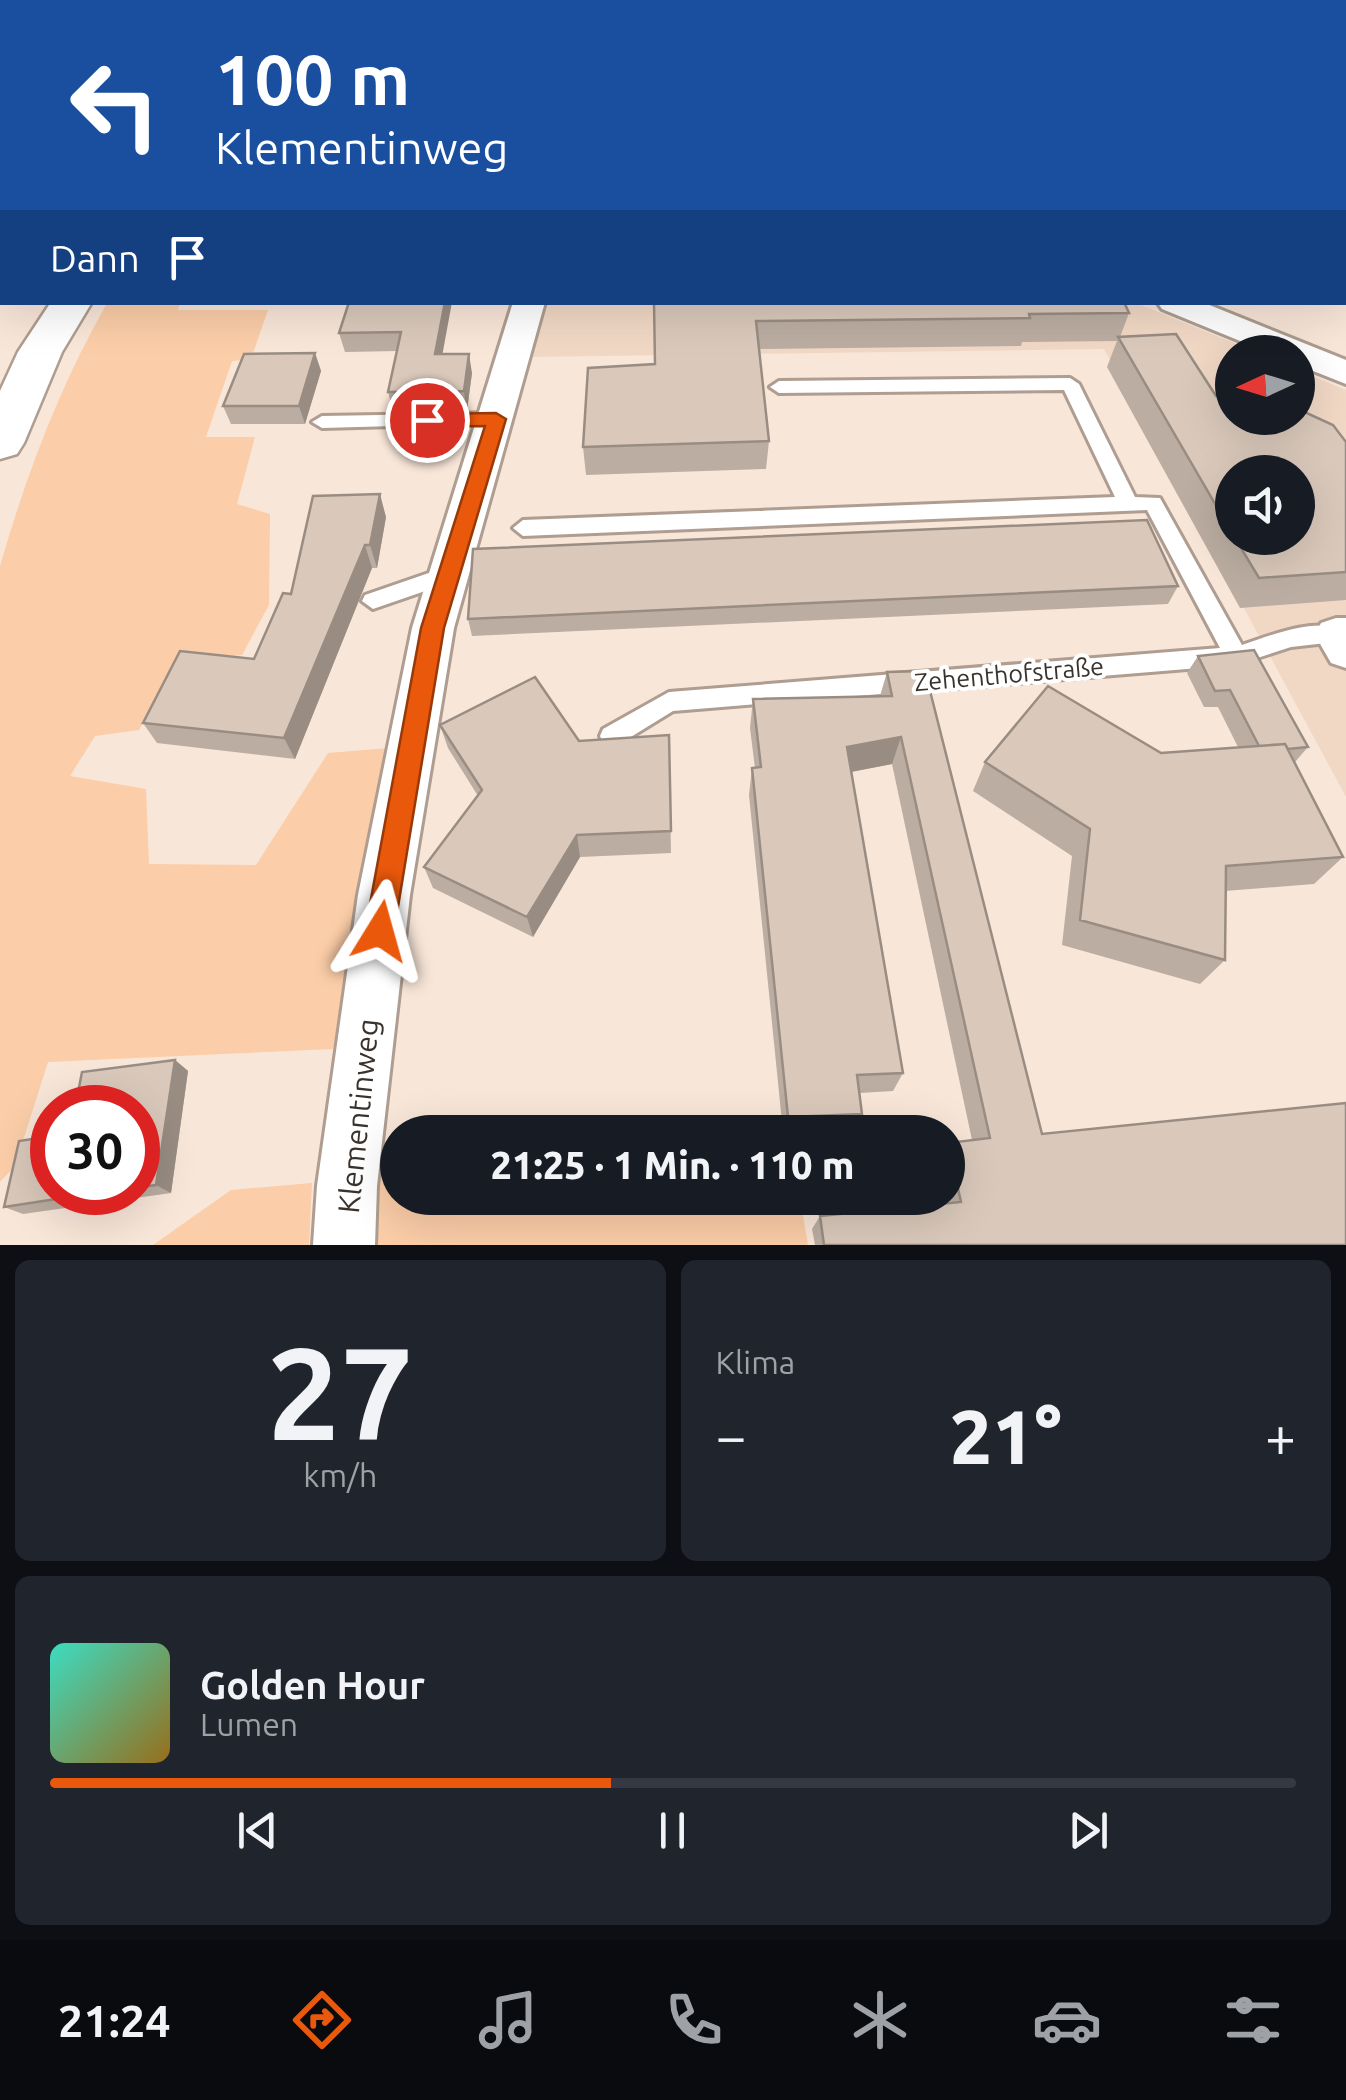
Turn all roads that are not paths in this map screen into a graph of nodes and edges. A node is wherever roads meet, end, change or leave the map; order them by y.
1 (63, 305) edge
2 (67, 305) edge
3 (528, 305) edge
4 (1180, 305) edge
5 (1253, 335) edge
6 (0, 353) edge
7 (1315, 361) edge
8 (1346, 373) edge
9 (779, 386) dead end
10 (496, 419) junction
11 (322, 422) dead end
12 (0, 443) edge
13 (1128, 504) junction
14 (523, 528) dead end
15 (449, 574) junction
16 (373, 601) dead end
17 (1343, 640) edge
18 (1236, 656) junction
19 (612, 736) edge
20 (344, 1245) edge

1 - 6 main road
2 - 12 main road
3 - 10 street, Klementinweg
4 - 5 street
7 - 8 street
9 - 13 lane
10 - 11 lane
10 - 15 street, Klementinweg
13 - 14 lane
13 - 18 lane
15 - 16 lane
15 - 20 street, Klementinweg
17 - 18 lane, Zehenthofstraße
18 - 19 lane, Zehenthofstraße

